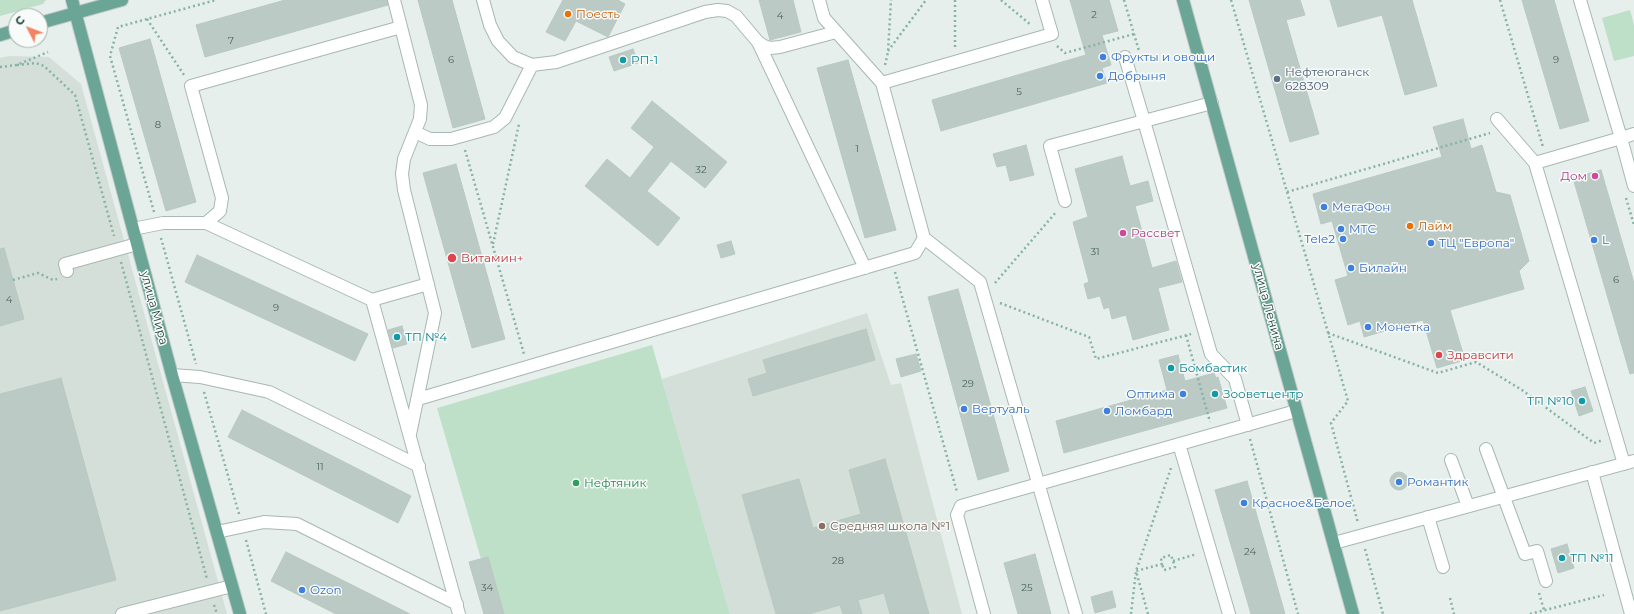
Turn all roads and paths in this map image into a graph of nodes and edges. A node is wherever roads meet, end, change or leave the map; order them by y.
1 (72, 0) edge
2 (122, 0) edge
3 (216, 0) edge
4 (394, 0) edge
5 (483, 0) edge
6 (819, 0) edge
7 (891, 0) edge
8 (926, 0) edge
9 (955, 0) edge
10 (1042, 0) edge
11 (1183, 0) edge
12 (1231, 0) edge
13 (1580, 0) edge
14 (76, 13) junction
15 (147, 19) junction
16 (48, 21) edge
17 (401, 27) junction
18 (836, 32) junction
19 (758, 42) junction
20 (48, 52) dead end
21 (888, 52) junction
22 (1125, 57) dead end
23 (956, 62) junction
24 (17, 65) junction
25 (532, 65) junction
26 (0, 67) edge
27 (882, 83) junction
28 (191, 86) junction
29 (1212, 103) junction
30 (1497, 119) dead end
31 (520, 120) dead end
32 (1144, 121) junction
33 (1505, 128) junction
34 (415, 132) junction
35 (1634, 134) edge
36 (461, 136) junction
37 (1620, 138) junction
38 (1535, 163) junction
39 (1634, 186) edge
40 (1287, 192) junction
41 (1065, 201) joint
42 (206, 223) junction
43 (157, 224) junction
44 (133, 229) junction
45 (924, 238) junction
46 (137, 244) junction
47 (493, 244) junction
48 (117, 250) junction
49 (892, 260) junction
50 (865, 268) junction
51 (67, 271) dead end
52 (57, 279) dead end
53 (13, 280) dead end
54 (428, 284) junction
55 (984, 297) junction
56 (372, 300) junction
57 (1204, 331) junction
58 (1328, 333) junction
59 (1186, 335) junction
60 (528, 366) junction
61 (172, 375) junction
62 (200, 377) junction
63 (418, 399) junction
64 (1296, 411) junction
65 (1248, 425) junction
66 (1214, 435) junction
67 (410, 436) junction
68 (1616, 437) junction
69 (1179, 444) junction
70 (1486, 449) dead end
71 (1451, 460) dead end
72 (1629, 462) edge
73 (419, 466) junction
74 (1171, 467) dead end
75 (1592, 472) junction
76 (1039, 484) junction
77 (1504, 496) junction
78 (961, 506) junction
79 (1468, 506) junction
80 (1428, 517) junction
81 (242, 527) junction
82 (217, 532) junction
83 (1362, 536) junction
84 (1334, 543) junction
85 (1210, 550) junction
86 (1173, 561) junction
87 (1162, 564) junction
88 (1443, 567) dead end
89 (1136, 571) junction
90 (1546, 581) dead end
91 (232, 586) junction
92 (211, 591) junction
93 (1604, 595) dead end
94 (1450, 598) dead end
95 (458, 609) edge
96 (122, 614) edge
97 (217, 614) edge
98 (240, 614) edge
99 (266, 614) edge
100 (984, 614) edge
101 (1076, 614) edge
102 (1131, 614) edge
103 (1148, 614) edge
104 (1229, 614) edge
105 (1353, 614) edge
106 (1383, 614) edge
107 (1454, 614) edge
108 (1530, 614) edge
109 (1631, 614) edge

1 - 14 main road, улица Мира
2 - 14 main road
3 - 15 path
4 - 17 lane
5 - 25 lane
6 - 18 lane
7 - 21 path
8 - 21 path
9 - 23 path
10 - 23 lane
11 - 29 main road, улица Ленина
12 - 40 path
13 - 37 lane
14 - 16 main road
14 - 44 main road, улица Мира
15 - 28 path
15 - 43 path
17 - 28 lane
17 - 34 lane
18 - 19 lane
18 - 27 lane
19 - 25 lane
19 - 50 lane
20 - 24 path
21 - 27 path
22 - 32 lane
23 - 27 lane
24 - 26 path
24 - 48 path
25 - 36 lane
27 - 45 lane
28 - 42 lane
29 - 32 lane
29 - 64 main road, улица Ленина
30 - 33 lane
31 - 47 path
32 - 41 lane
32 - 57 lane
33 - 38 lane
33 - 40 path
34 - 36 lane
34 - 54 lane
35 - 37 lane
36 - 47 path
37 - 38 lane
37 - 39 lane
38 - 68 lane
40 - 58 path
41 - 55 path
42 - 43 lane
42 - 56 lane
43 - 44 lane
43 - 62 path
44 - 46 main road, улица Мира
45 - 49 lane
45 - 55 lane
46 - 48 lane
46 - 61 main road, улица Мира
47 - 60 path
48 - 51 lane
48 - 92 path
49 - 50 lane
49 - 78 path
50 - 60 lane
52 - 53 path
54 - 56 lane
54 - 63 lane
55 - 59 path
55 - 76 lane
56 - 67 lane
57 - 59 path
57 - 65 lane
58 - 68 path
58 - 83 path
59 - 66 path
60 - 63 lane
61 - 62 lane
61 - 82 main road, улица Мира
62 - 73 lane
62 - 81 path
63 - 67 lane
64 - 65 lane
64 - 84 main road, улица Ленина
65 - 66 lane
66 - 69 lane
67 - 73 lane
68 - 72 lane
69 - 76 lane
69 - 85 lane
70 - 77 lane
71 - 79 lane
72 - 75 lane
73 - 95 lane
74 - 89 path
75 - 77 lane
75 - 109 lane
76 - 78 lane
76 - 101 lane
77 - 79 lane
77 - 90 lane
78 - 100 lane
79 - 80 lane
80 - 83 lane
80 - 88 lane
81 - 82 lane
81 - 95 lane
81 - 99 path
82 - 91 main road, улица Мира
83 - 84 lane
83 - 106 path
84 - 105 main road, улица Ленина
85 - 86 path
85 - 104 lane
86 - 87 path
86 - 87 path
87 - 89 path
89 - 102 path
89 - 103 path
91 - 92 lane
91 - 98 main road, улица Мира
92 - 96 lane
92 - 97 path
93 - 108 path
94 - 107 path

